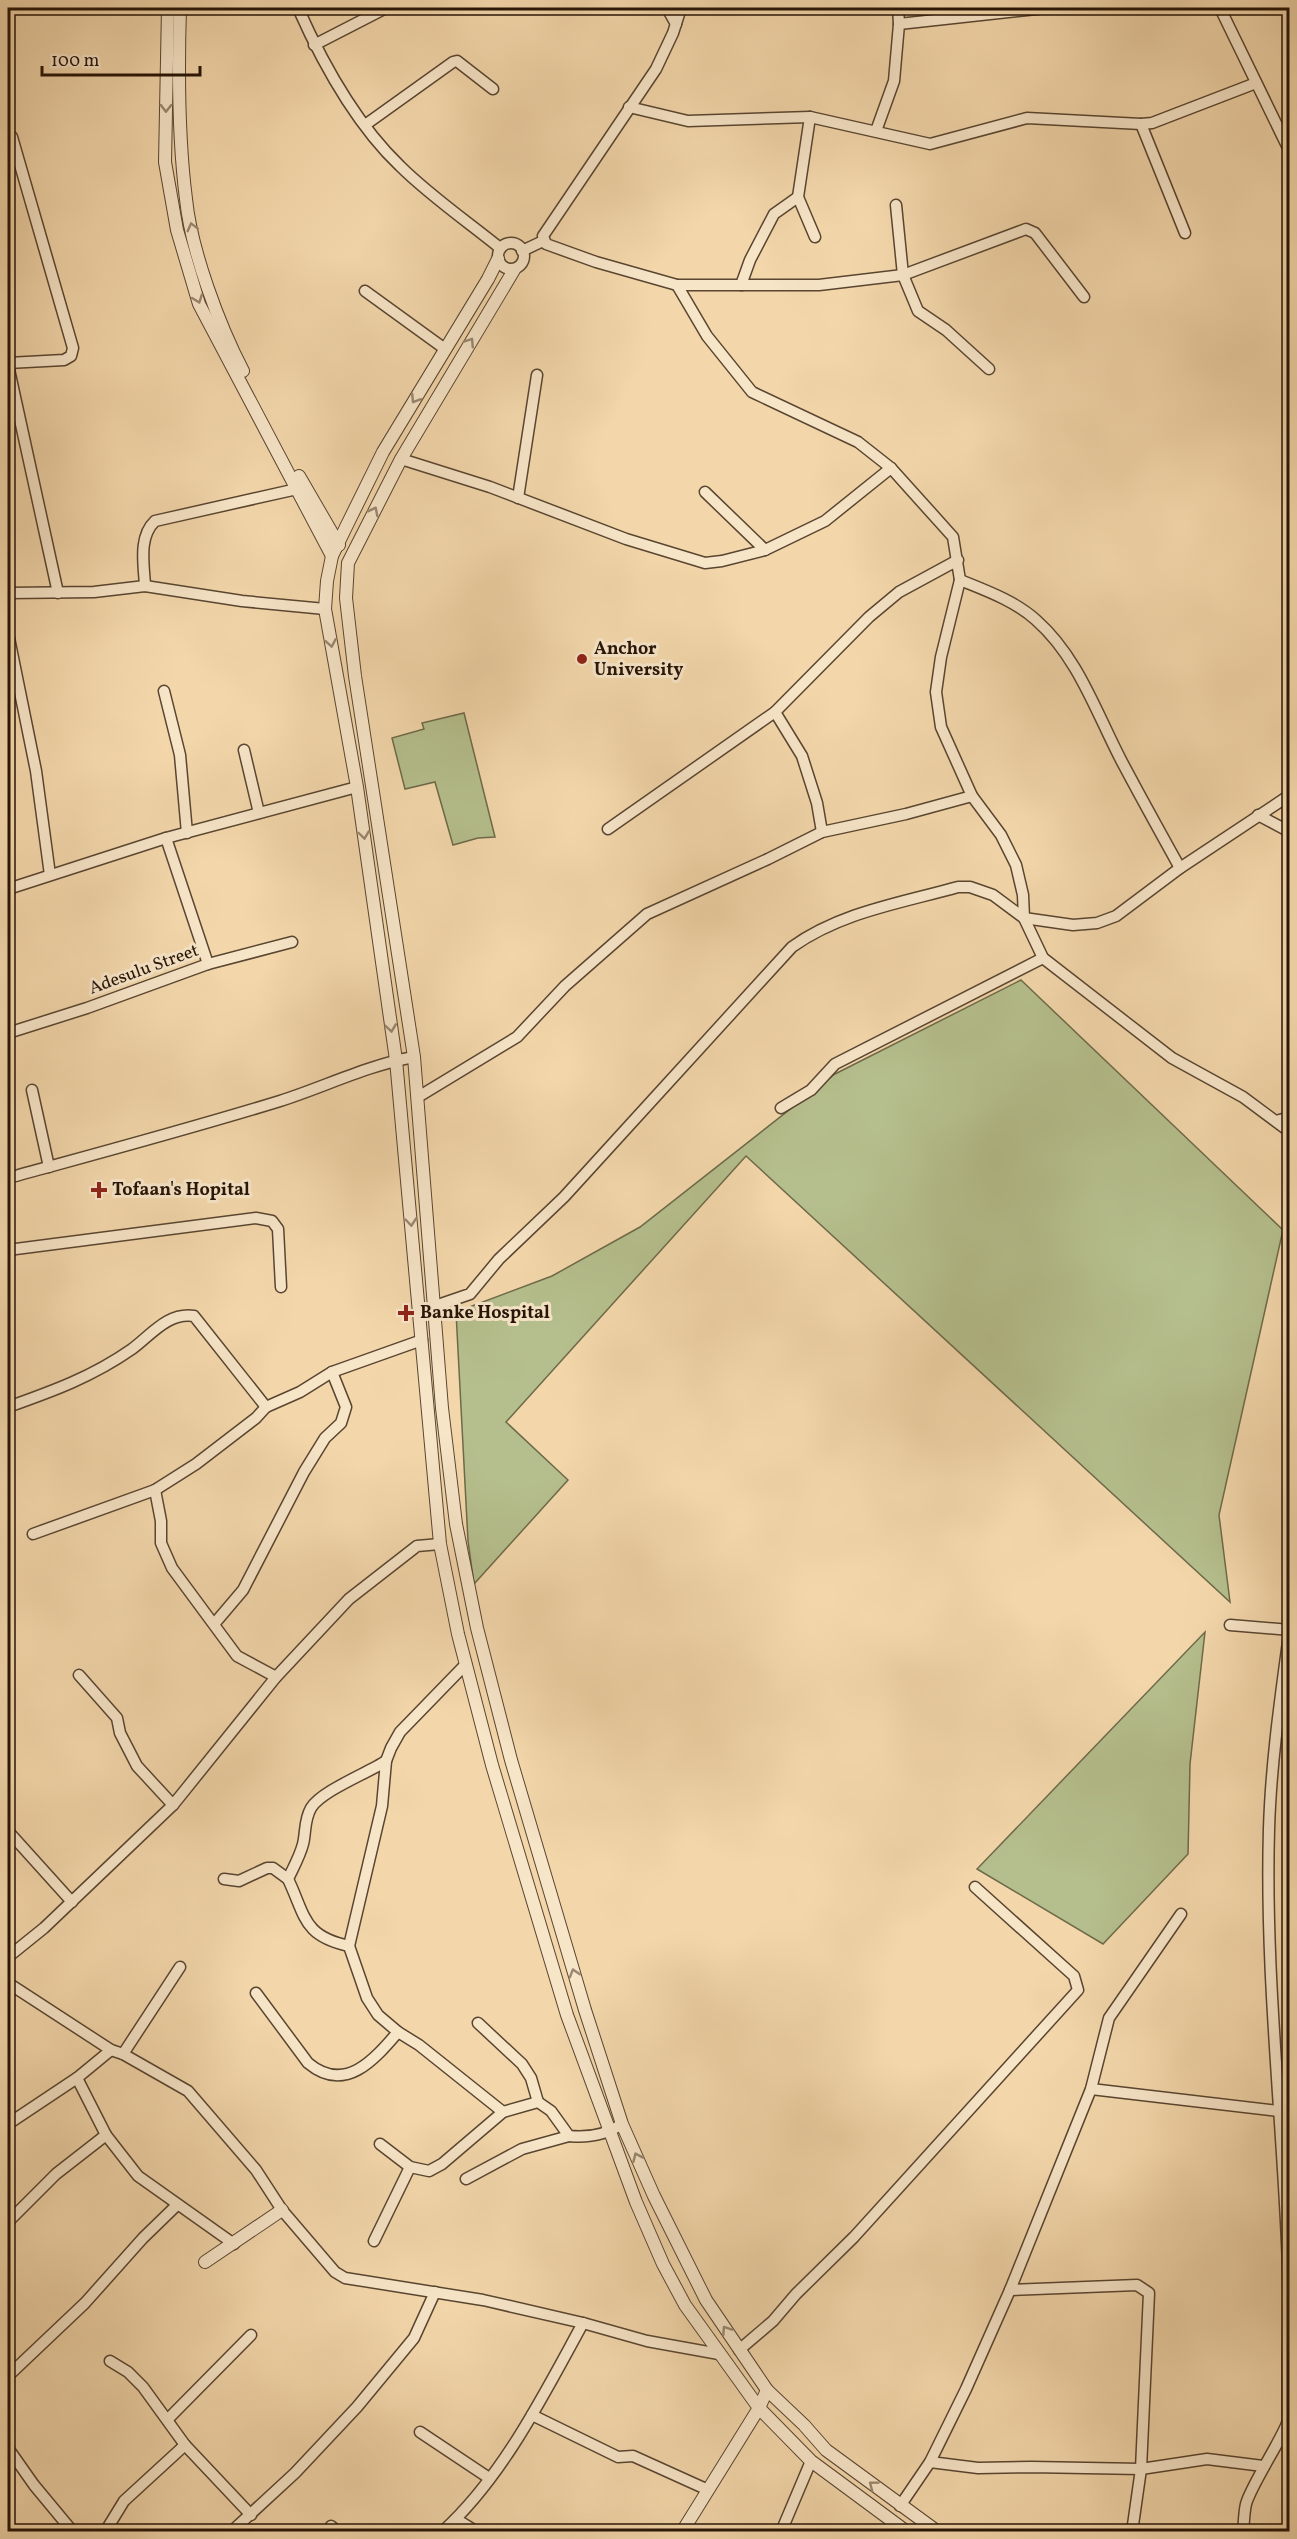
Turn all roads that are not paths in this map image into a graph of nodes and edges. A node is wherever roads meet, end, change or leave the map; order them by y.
1 (168, 8) edge
2 (180, 8) edge
3 (298, 8) edge
4 (386, 8) edge
5 (667, 8) edge
6 (681, 8) edge
7 (898, 8) edge
8 (1047, 8) edge
9 (1220, 8) edge
10 (676, 24) junction
11 (899, 24) junction
12 (314, 45) junction
13 (1256, 83) junction
14 (493, 89) dead end
15 (629, 107) junction
16 (810, 117) junction
17 (1141, 124) junction
18 (365, 125) junction
19 (876, 131) junction
20 (12, 137) dead end
21 (1290, 152) edge
22 (798, 197) junction
23 (896, 205) dead end
24 (1185, 233) dead end
25 (815, 237) dead end
26 (543, 241) junction
27 (522, 250) junction
28 (499, 253) junction
29 (514, 270) junction
30 (903, 274) junction
31 (677, 285) junction
32 (741, 285) junction
33 (365, 291) dead end
34 (1084, 297) dead end
35 (445, 349) junction
36 (8, 364) edge
37 (989, 369) dead end
38 (537, 375) dead end
39 (401, 459) junction
40 (891, 468) junction
41 (297, 489) junction
42 (705, 492) dead end
43 (518, 498) junction
44 (765, 550) junction
45 (335, 551) junction
46 (958, 560) junction
47 (960, 580) junction
48 (145, 586) junction
49 (8, 593) edge
50 (58, 593) junction
51 (325, 609) junction
52 (8, 633) edge
53 (164, 691) dead end
54 (775, 712) junction
55 (244, 750) dead end
56 (357, 787) junction
57 (1290, 795) edge
58 (972, 796) junction
59 (259, 813) junction
60 (1258, 815) junction
61 (608, 829) dead end
62 (822, 832) junction
63 (1290, 832) edge
64 (187, 833) junction
65 (166, 838) junction
66 (1180, 868) junction
67 (50, 875) junction
68 (8, 889) edge
69 (1024, 918) junction
70 (292, 942) dead end
71 (1043, 958) junction
72 (208, 964) junction
73 (8, 1033) edge
74 (414, 1057) junction
75 (396, 1060) junction
76 (32, 1090) dead end
77 (418, 1097) junction
78 (781, 1108) dead end
79 (1290, 1117) edge
80 (1276, 1121) junction
81 (1290, 1132) edge
82 (49, 1167) junction
83 (8, 1178) edge
84 (8, 1250) edge
85 (281, 1287) dead end
86 (435, 1306) junction
87 (422, 1340) junction
88 (332, 1372) junction
89 (8, 1407) edge
90 (266, 1407) junction
91 (155, 1490) junction
92 (33, 1534) dead end
93 (440, 1544) junction
94 (215, 1623) junction
95 (1230, 1625) dead end
96 (1289, 1629) edge
97 (466, 1664) junction
98 (79, 1675) dead end
99 (276, 1677) junction
100 (386, 1761) junction
101 (173, 1804) junction
102 (8, 1831) edge
103 (224, 1879) dead end
104 (288, 1879) junction
105 (975, 1887) dead end
106 (72, 1902) junction
107 (1181, 1914) dead end
108 (349, 1946) junction
109 (8, 1957) edge
110 (180, 1967) dead end
111 (8, 1984) edge
112 (256, 1992) dead end
113 (478, 2023) dead end
114 (398, 2032) junction
115 (111, 2050) junction
116 (123, 2054) junction
117 (77, 2078) junction
118 (1091, 2089) junction
119 (538, 2102) junction
120 (1279, 2111) junction
121 (502, 2112) junction
122 (8, 2124) edge
123 (622, 2124) junction
124 (609, 2133) junction
125 (106, 2135) junction
126 (569, 2136) junction
127 (380, 2144) dead end
128 (410, 2167) junction
129 (466, 2179) dead end
130 (177, 2205) junction
131 (282, 2210) junction
132 (8, 2222) edge
133 (374, 2241) dead end
134 (234, 2244) junction
135 (206, 2262) dead end
136 (1010, 2290) junction
137 (435, 2292) junction
138 (1289, 2302) edge
139 (583, 2323) junction
140 (251, 2335) dead end
141 (739, 2350) junction
142 (719, 2354) junction
143 (110, 2361) dead end
144 (8, 2376) edge
145 (767, 2390) junction
146 (759, 2408) junction
147 (532, 2415) junction
148 (168, 2419) junction
149 (1289, 2421) edge
150 (420, 2432) dead end
151 (185, 2445) junction
152 (8, 2448) edge
153 (811, 2461) junction
154 (930, 2462) junction
155 (1263, 2466) junction
156 (1140, 2469) junction
157 (489, 2478) junction
158 (706, 2489) junction
159 (900, 2506) junction
160 (251, 2515) junction
161 (456, 2519) junction
162 (73, 2532) edge
163 (105, 2532) edge
164 (231, 2532) edge
165 (442, 2532) edge
166 (477, 2532) edge
167 (682, 2532) edge
168 (781, 2532) edge
169 (907, 2532) edge
170 (938, 2532) edge
171 (1132, 2532) edge
172 (1243, 2532) edge

1 -> 41 street
45 -> 2 street
3 - 12 street
4 - 12 street
5 - 10 street
6 - 10 street
7 - 11 street
8 - 11 street
9 - 13 street
10 - 15 street
11 - 19 street
12 - 18 street
13 - 17 street
13 - 21 street
14 - 18 street
15 - 16 street
15 - 26 street
16 - 19 street
16 - 22 street
17 - 19 street
17 - 24 street
18 - 28 street
20 - 36 street
22 - 25 street
22 - 32 street
23 - 30 street
26 - 27 street
26 - 31 street
27 - 28 street
27 - 29 street
28 - 29 street
28 - 35 street
39 -> 29 street
30 - 32 street
30 - 34 street
30 - 37 street
31 - 32 street
31 - 40 street
33 - 35 street
35 -> 45 street
36 - 50 street
38 - 43 street
39 - 43 street
74 -> 39 street
40 - 44 street
40 - 46 street
41 - 45 street
41 - 48 street
42 - 44 street
43 - 44 street
45 - 51 street
46 - 47 street
46 - 54 street
47 - 58 street
47 - 66 street
48 - 50 street
48 - 51 street
49 - 50 street
51 -> 56 street
52 - 67 street
53 - 64 street
54 - 61 street
54 - 62 street
55 - 59 street
56 - 59 street
56 -> 75 street
57 - 60 street
58 - 62 street
58 - 69 street
59 - 64 street
60 - 63 street
60 - 66 street
62 - 77 street
64 - 65 street
65 - 67 street
65 - 72 street
66 - 69 street
67 - 68 street
69 - 71 street
69 - 86 street
70 - 72 street, Adesulu Street
71 - 78 street
71 - 80 street
72 - 73 street, Adesulu Street
74 - 75 street
74 - 77 street
75 - 82 street
75 -> 87 street
76 - 82 street
77 - 86 street
79 - 80 street
80 - 81 street
82 - 83 street
84 - 85 street
123 -> 86 street
87 - 88 street
87 - 93 street
88 - 90 street
88 - 94 street
89 - 90 street
90 - 91 street
91 - 92 street
91 - 94 street
93 - 97 street
93 - 99 street
94 - 99 street
95 - 96 street
96 - 120 street
97 - 100 street
97 - 124 street
98 - 101 street
99 - 101 street
100 - 104 street
100 - 108 street
101 - 106 street
102 - 106 street
103 - 104 street
104 - 108 street
105 - 141 street
106 - 109 street
107 - 118 street
108 - 114 street
110 - 116 street
111 - 115 street
112 - 114 street
113 - 119 street
114 - 121 street
115 - 116 street
115 - 117 street
116 - 131 street
117 - 122 street
117 - 125 street
118 - 120 street
118 - 136 street
119 - 121 street
119 - 126 street
120 - 138 street
121 - 128 street
123 - 124 street
141 -> 123 street
124 - 126 street
124 - 142 street
125 - 130 street
125 - 132 street
126 - 129 street
127 - 128 street
128 - 133 street
130 - 134 street
130 - 144 street
131 - 134 street
131 - 137 street
134 - 135 street
136 - 154 street
136 - 156 street
137 - 139 street
137 - 160 street
138 - 149 street
139 - 142 street
139 - 147 street
140 - 148 street
141 - 145 street
142 - 146 street
143 - 148 street
145 - 146 street
159 -> 145 street
146 - 153 street
146 - 158 street
147 - 157 street
147 - 158 street
148 - 151 street
149 - 155 street
150 - 157 street
151 - 160 street
151 - 163 street
152 - 162 street
153 - 168 street
153 - 169 street
154 - 156 street
154 - 159 street
155 - 156 street
155 - 172 street
156 - 171 street
157 - 161 street
158 - 167 street
159 - 170 street
160 - 164 street
161 - 165 street
161 - 166 street

